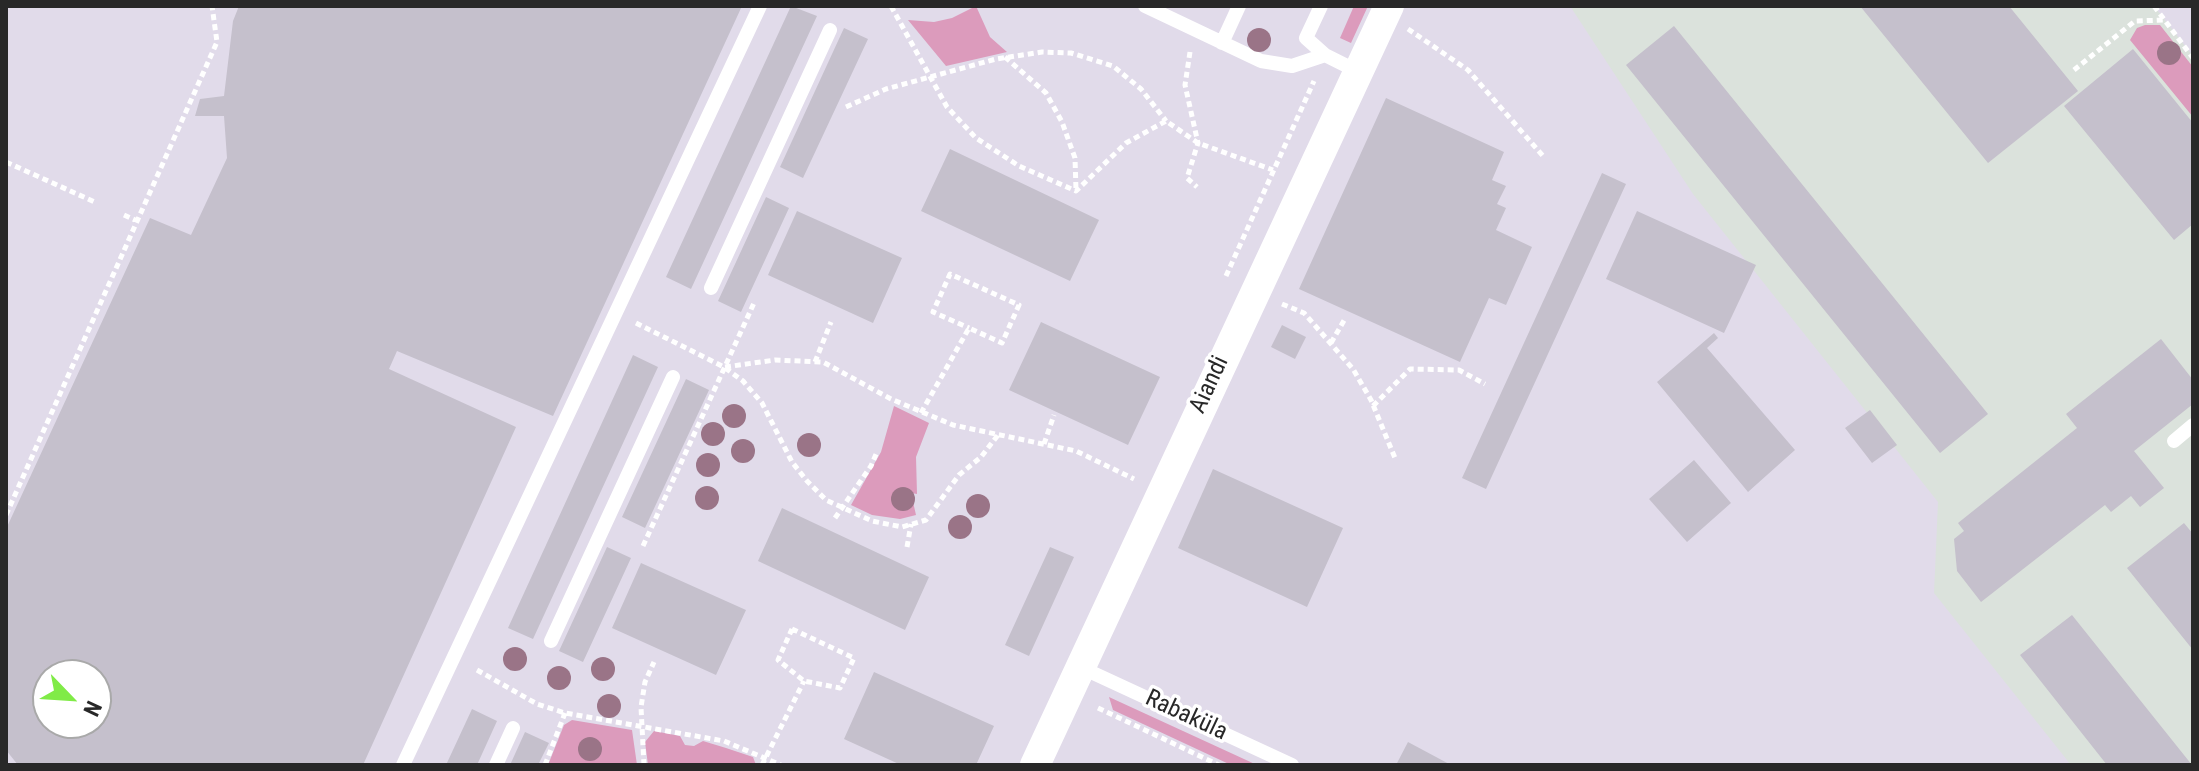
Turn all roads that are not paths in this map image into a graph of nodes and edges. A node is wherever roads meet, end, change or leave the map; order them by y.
1 (760, 6) edge
2 (1145, 6) edge
3 (1239, 6) edge
4 (1321, 6) edge
5 (1394, 15) edge
6 (830, 30) dead end
7 (1222, 43) junction
8 (1325, 55) junction
9 (1357, 71) junction
10 (711, 288) dead end
11 (673, 377) dead end
12 (2193, 425) edge
13 (2174, 441) dead end
14 (551, 641) dead end
15 (1080, 667) junction
16 (513, 728) dead end
17 (403, 765) edge
18 (496, 765) edge
19 (1035, 765) edge
20 (1292, 765) edge

1 - 17 lane
2 - 7 lane
3 - 7 lane
4 - 8 lane
5 - 9 street, Aiandi
6 - 10 lane
7 - 8 lane
8 - 9 lane
9 - 15 street, Aiandi
11 - 14 lane
12 - 13 lane
15 - 19 street, Aiandi
15 - 20 lane, Rabaküla
16 - 18 lane

